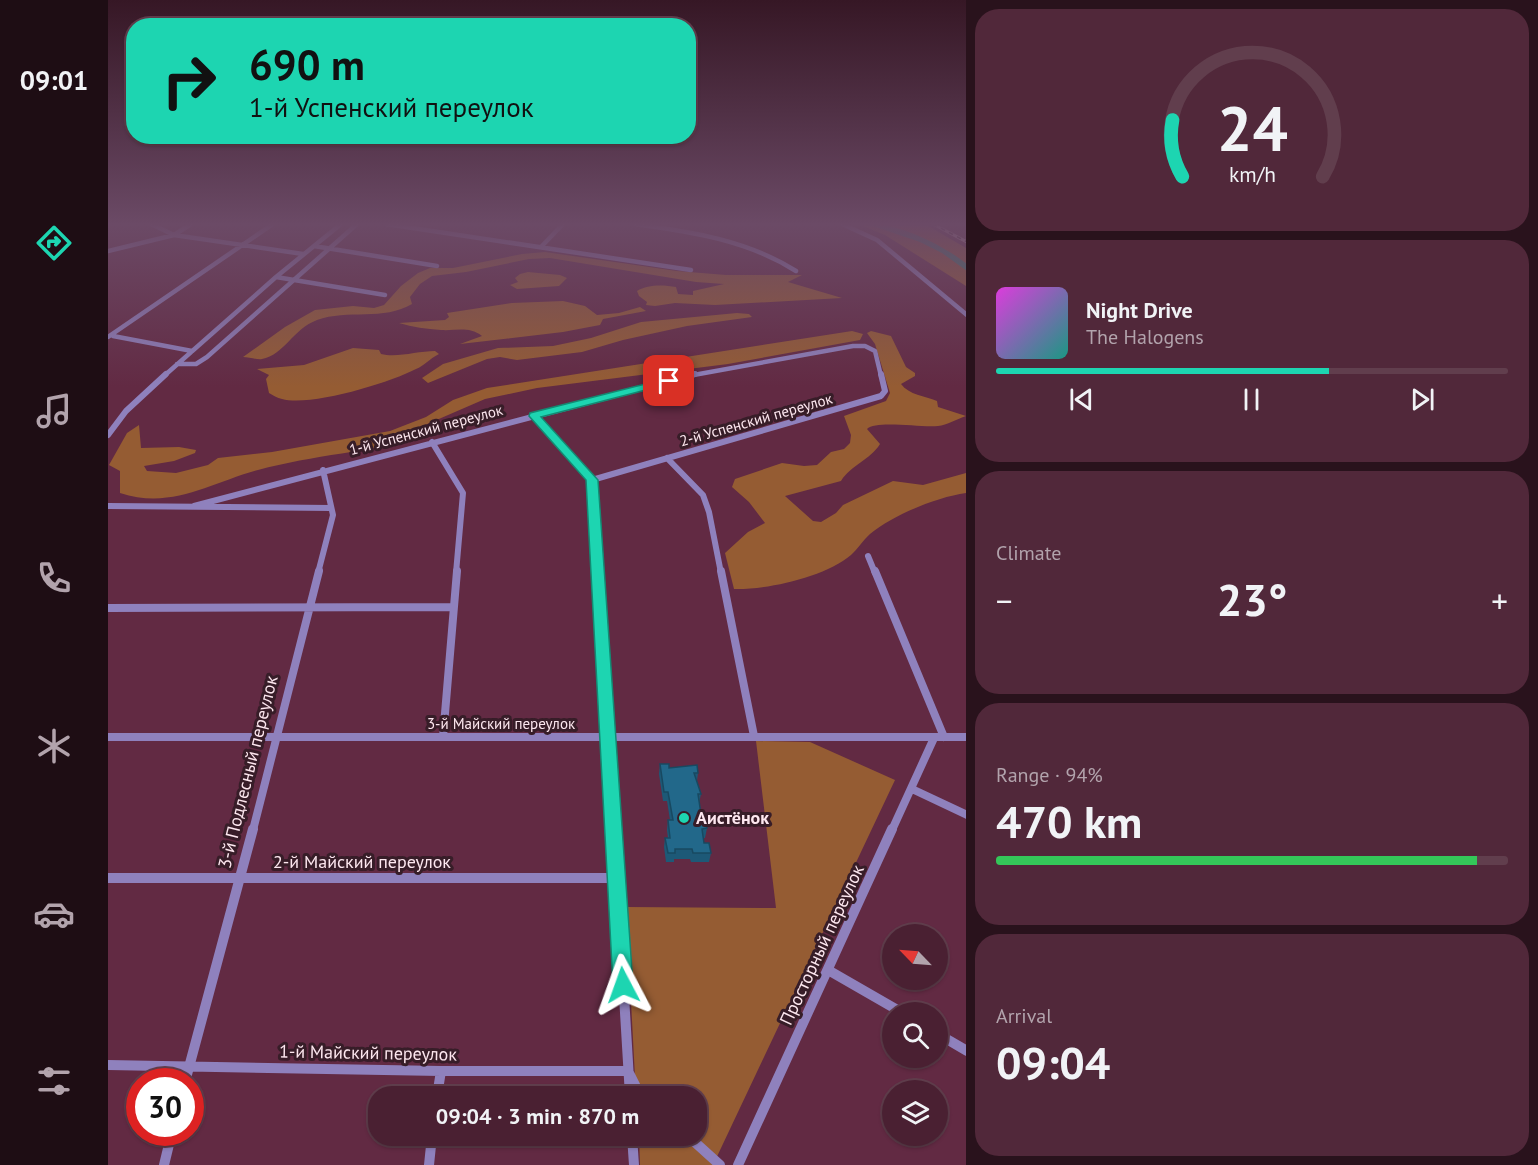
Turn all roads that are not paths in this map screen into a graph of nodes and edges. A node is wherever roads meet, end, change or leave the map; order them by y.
1 (194, 278) edge
2 (274, 278) edge
3 (288, 278) edge
4 (923, 278) edge
5 (294, 279) junction
6 (385, 295) dead end
7 (966, 315) edge
8 (108, 330) edge
9 (111, 336) edge
10 (192, 351) junction
11 (876, 351) joint
12 (177, 364) junction
13 (534, 416) junction
14 (108, 435) edge
15 (432, 442) junction
16 (667, 458) junction
17 (323, 470) junction
18 (592, 480) junction
19 (108, 506) edge
20 (194, 506) junction
21 (331, 508) junction
22 (868, 556) dead end
23 (453, 607) junction
24 (108, 608) edge
25 (308, 608) junction
26 (754, 736) junction
27 (108, 737) edge
28 (275, 737) junction
29 (443, 737) junction
30 (939, 737) junction
31 (966, 737) edge
32 (609, 738) junction
33 (912, 789) junction
34 (966, 815) edge
35 (108, 878) edge
36 (241, 878) junction
37 (616, 878) junction
38 (828, 970) junction
39 (884, 1002) edge
40 (948, 1040) edge
41 (966, 1051) edge
42 (108, 1065) edge
43 (188, 1067) junction
44 (441, 1071) junction
45 (628, 1071) junction
46 (439, 1086) edge
47 (629, 1086) edge
48 (636, 1086) edge
49 (169, 1146) edge
50 (431, 1146) edge
51 (633, 1146) edge
52 (699, 1146) edge
53 (164, 1165) edge
54 (429, 1165) edge
55 (634, 1165) edge
56 (720, 1165) edge
57 (738, 1165) edge

1 - 9 street
2 - 10 street
3 - 5 street
4 - 7 street
5 - 6 street
5 - 12 street
8 - 9 street
9 - 10 street
10 - 12 street
11 - 13 street, 1-й Успенский переулок
11 - 16 street, 2-й Успенский переулок
12 - 14 street
13 - 15 street, 1-й Успенский переулок
13 - 18 street
15 - 17 street, 1-й Успенский переулок
15 - 23 street
16 - 18 street, 2-й Успенский переулок
16 - 26 street
17 - 20 street, 1-й Успенский переулок
17 - 21 street, 3-й Подлесный переулок
18 - 32 street
19 - 20 street, 1-й Успенский переулок
20 - 21 street, 1-й Успенский переулок
21 - 25 street, 3-й Подлесный переулок
22 - 30 street
23 - 25 street
23 - 29 street
24 - 25 street
25 - 28 street, 3-й Подлесный переулок
26 - 30 street, 3-й Майский переулок
26 - 32 street, 3-й Майский переулок
27 - 28 street, 3-й Майский переулок
28 - 29 street, 3-й Майский переулок
28 - 36 street, 3-й Подлесный переулок
29 - 32 street, 3-й Майский переулок
30 - 31 street, 3-й Майский переулок
30 - 33 street, Просторный переулок
32 - 37 street
33 - 34 street
33 - 38 street, Просторный переулок
35 - 36 street, 2-й Майский переулок
36 - 37 street, 2-й Майский переулок
36 - 43 street, 3-й Подлесный переулок
37 - 45 street
38 - 39 street
38 - 57 street, Просторный переулок
40 - 41 street
42 - 43 street, 1-й Майский переулок
43 - 44 street, 1-й Майский переулок
44 - 45 street, 1-й Майский переулок
44 - 46 street
45 - 47 street
45 - 48 street
49 - 53 street
50 - 54 street
51 - 55 street
52 - 56 street

